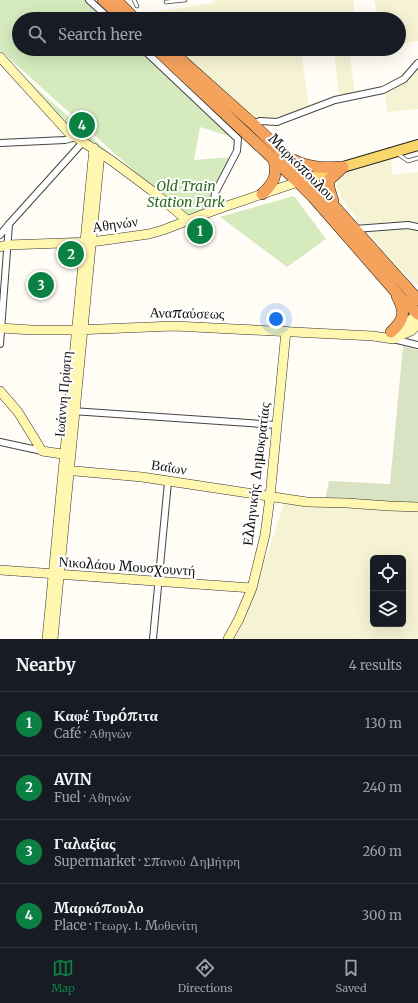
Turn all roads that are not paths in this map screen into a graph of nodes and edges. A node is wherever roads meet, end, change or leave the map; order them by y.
1 (90, 0) edge
2 (103, 0) edge
3 (116, 0) edge
4 (134, 0) edge
5 (185, 0) edge
6 (166, 2) dead end
7 (136, 6) dead end
8 (103, 12) edge
9 (116, 12) edge
10 (128, 12) edge
11 (149, 56) edge
12 (164, 56) edge
13 (177, 56) edge
14 (0, 57) edge
15 (418, 63) edge
16 (253, 124) junction
17 (79, 140) junction
18 (0, 143) edge
19 (418, 145) edge
20 (97, 150) junction
21 (394, 152) junction
22 (286, 156) junction
23 (418, 158) edge
24 (274, 159) junction
25 (343, 167) junction
26 (309, 178) junction
27 (298, 182) junction
28 (262, 194) junction
29 (215, 210) junction
30 (338, 210) junction
31 (187, 220) junction
32 (9, 224) junction
33 (418, 227) edge
34 (355, 229) junction
35 (0, 235) edge
36 (88, 242) junction
37 (4, 246) edge
38 (394, 282) junction
39 (418, 293) edge
40 (418, 300) edge
41 (418, 314) edge
42 (418, 324) edge
43 (0, 328) edge
44 (80, 330) junction
45 (286, 331) junction
46 (392, 335) junction
47 (0, 344) edge
48 (418, 345) edge
49 (0, 391) edge
50 (72, 411) junction
51 (277, 425) junction
52 (0, 442) edge
53 (42, 451) junction
54 (68, 455) junction
55 (66, 470) junction
56 (168, 482) junction
57 (270, 496) junction
58 (418, 507) edge
59 (0, 570) edge
60 (56, 575) junction
61 (158, 582) junction
62 (252, 588) junction
63 (47, 639) edge
64 (53, 639) edge
65 (152, 639) edge
66 (228, 639) edge

1 - 8 street
2 - 9 highway
3 - 10 highway
4 - 7 lane
5 - 6 lane
11 - 29 street
12 - 24 highway, Μαρκόπουλου
13 - 16 highway, Μαρκόπουλου
14 - 17 main road
15 - 16 street
16 - 22 highway, Μαρκόπουλου
17 - 18 street
17 - 20 main road
17 - 32 street
19 - 21 main road
20 - 31 main road
20 - 36 main road, Ιωάννη Πρίφτη
21 - 23 lane
21 - 25 main road
22 - 25 highway
22 - 26 highway, Μαρκόπουλου
24 - 27 highway, Μαρκόπουλου
24 - 28 highway
25 - 26 main road
25 - 30 highway
26 - 27 main road
26 - 30 highway, Μαρκόπουλου
27 - 28 main road, Αθηνών
27 - 38 highway, Μαρκόπουλου
28 - 29 main road, Αθηνών
29 - 31 main road, Αθηνών
30 - 34 highway, Μαρκόπουλου
31 - 36 main road, Αθηνών
32 - 35 street
32 - 37 street
33 - 34 street
34 - 38 highway, Μαρκόπουλου
36 - 37 main road, Αθηνών
36 - 44 main road, Ιωάννη Πρίφτη
37 - 43 street
38 - 39 lane
38 - 40 highway, Μαρκόπουλου
38 - 41 highway, Μαρκόπουλου
38 - 46 highway
41 - 46 main road
42 - 46 main road, Αναπαύσεως
43 - 44 main road, Αναπαύσεως
43 - 47 street
44 - 45 main road, Αναπαύσεως
44 - 50 main road, Ιωάννη Πρίφτη
44 - 50 main road, Ιωάννη Πρίφτη
45 - 46 main road, Αναπαύσεως
45 - 51 main road, Ελληνικής Δημοκρατίας
46 - 48 street
49 - 53 main road
50 - 51 street
50 - 54 main road, Ιωάννη Πρίφτη
51 - 57 main road, Ελληνικής Δημοκρατίας
52 - 53 street
53 - 54 main road
54 - 55 main road, Ιωάννη Πρίφτη
55 - 56 main road, Βαΐων
55 - 60 main road, Ιωάννη Πρίφτη
56 - 57 main road, Βαΐων
56 - 61 street
57 - 58 main road, Βαΐων
57 - 62 main road, Ελληνικής Δημοκρατίας
59 - 60 main road, Νικολάου Μουσχουντή
60 - 61 main road, Νικολάου Μουσχουντή
60 - 63 main road, Ιωάννη Πρίφτη
60 - 64 main road, Ιωάννη Πρίφτη
61 - 62 main road, Νικολάου Μουσχουντή
61 - 65 street
62 - 66 main road, Ελληνικής Δημοκρατίας

